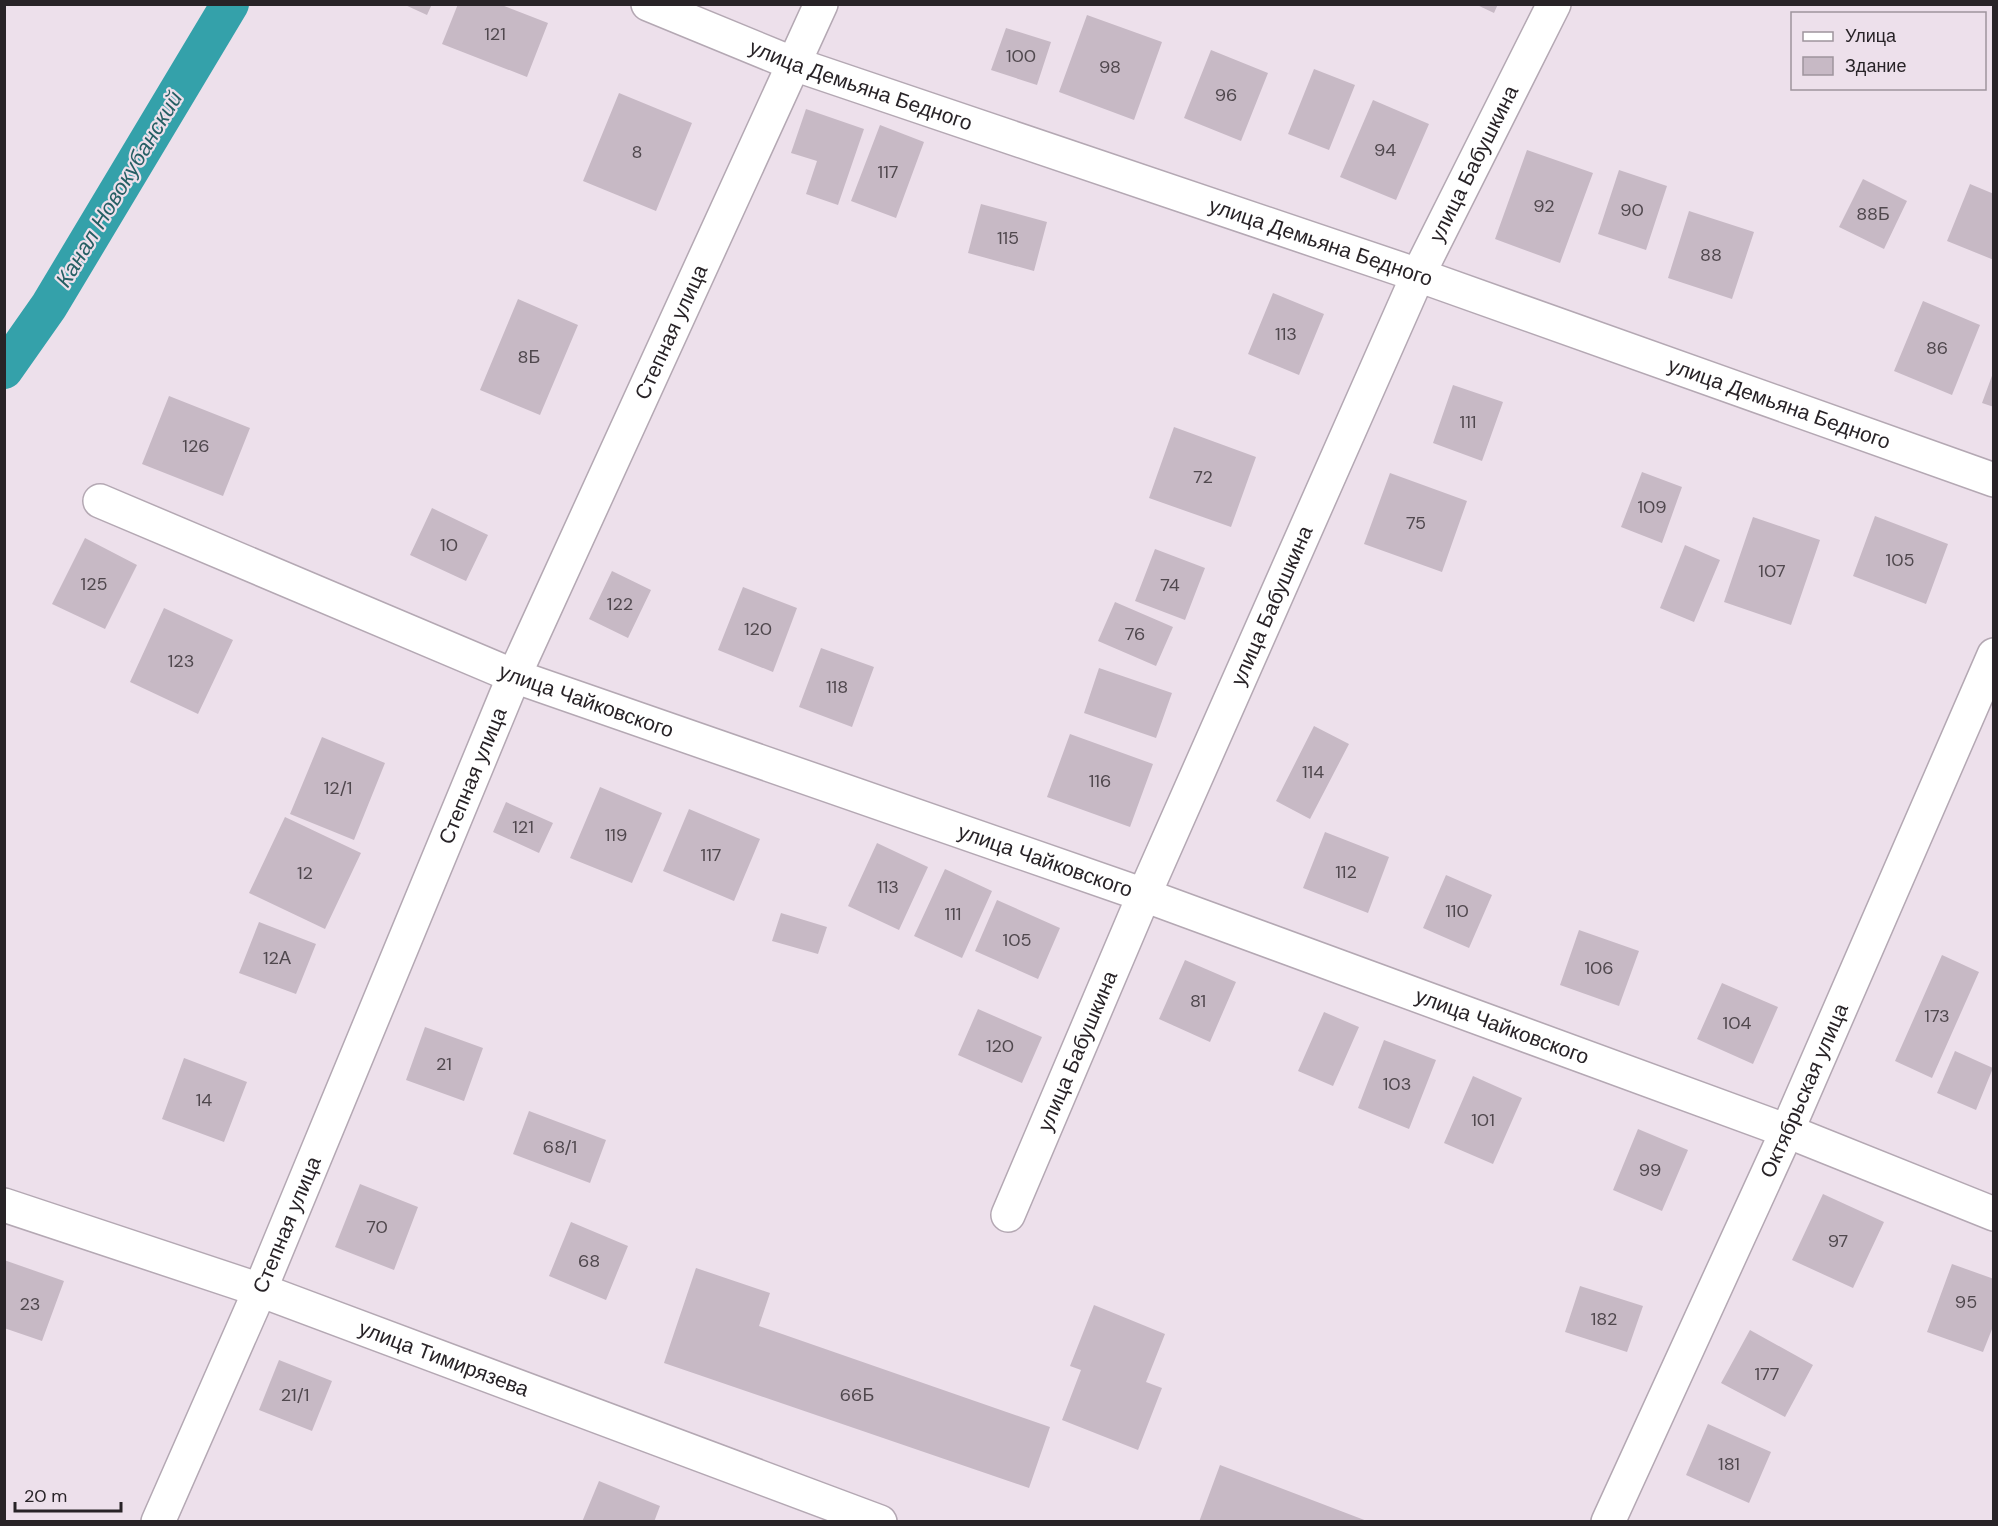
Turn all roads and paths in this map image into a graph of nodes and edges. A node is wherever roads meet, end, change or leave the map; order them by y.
1 (648, 4) edge
2 (821, 4) edge
3 (1554, 4) edge
4 (794, 64) junction
5 (1418, 275) junction
6 (1994, 480) edge
7 (100, 501) dead end
8 (1994, 656) edge
9 (514, 676) junction
10 (1144, 895) junction
11 (1787, 1131) junction
12 (4, 1205) edge
13 (1994, 1214) edge
14 (1008, 1215) dead end
15 (260, 1290) junction
16 (158, 1521) edge
17 (880, 1521) edge
18 (1608, 1521) edge

1 - 4 street, улица Демьяна Бедного
2 - 4 street, Степная улица
3 - 5 street, улица Бабушкина
4 - 5 street, улица Демьяна Бедного
4 - 9 street, Степная улица
5 - 6 street, улица Демьяна Бедного
5 - 10 street, улица Бабушкина
7 - 9 street, улица Чайковского
8 - 11 street, Октябрьская улица
9 - 10 street, улица Чайковского
9 - 15 street, Степная улица
10 - 11 street, улица Чайковского
10 - 14 street, улица Бабушкина
11 - 13 street, улица Чайковского
11 - 18 street, Октябрьская улица
12 - 15 street, улица Тимирязева
15 - 16 street, Степная улица
15 - 17 street, улица Тимирязева

